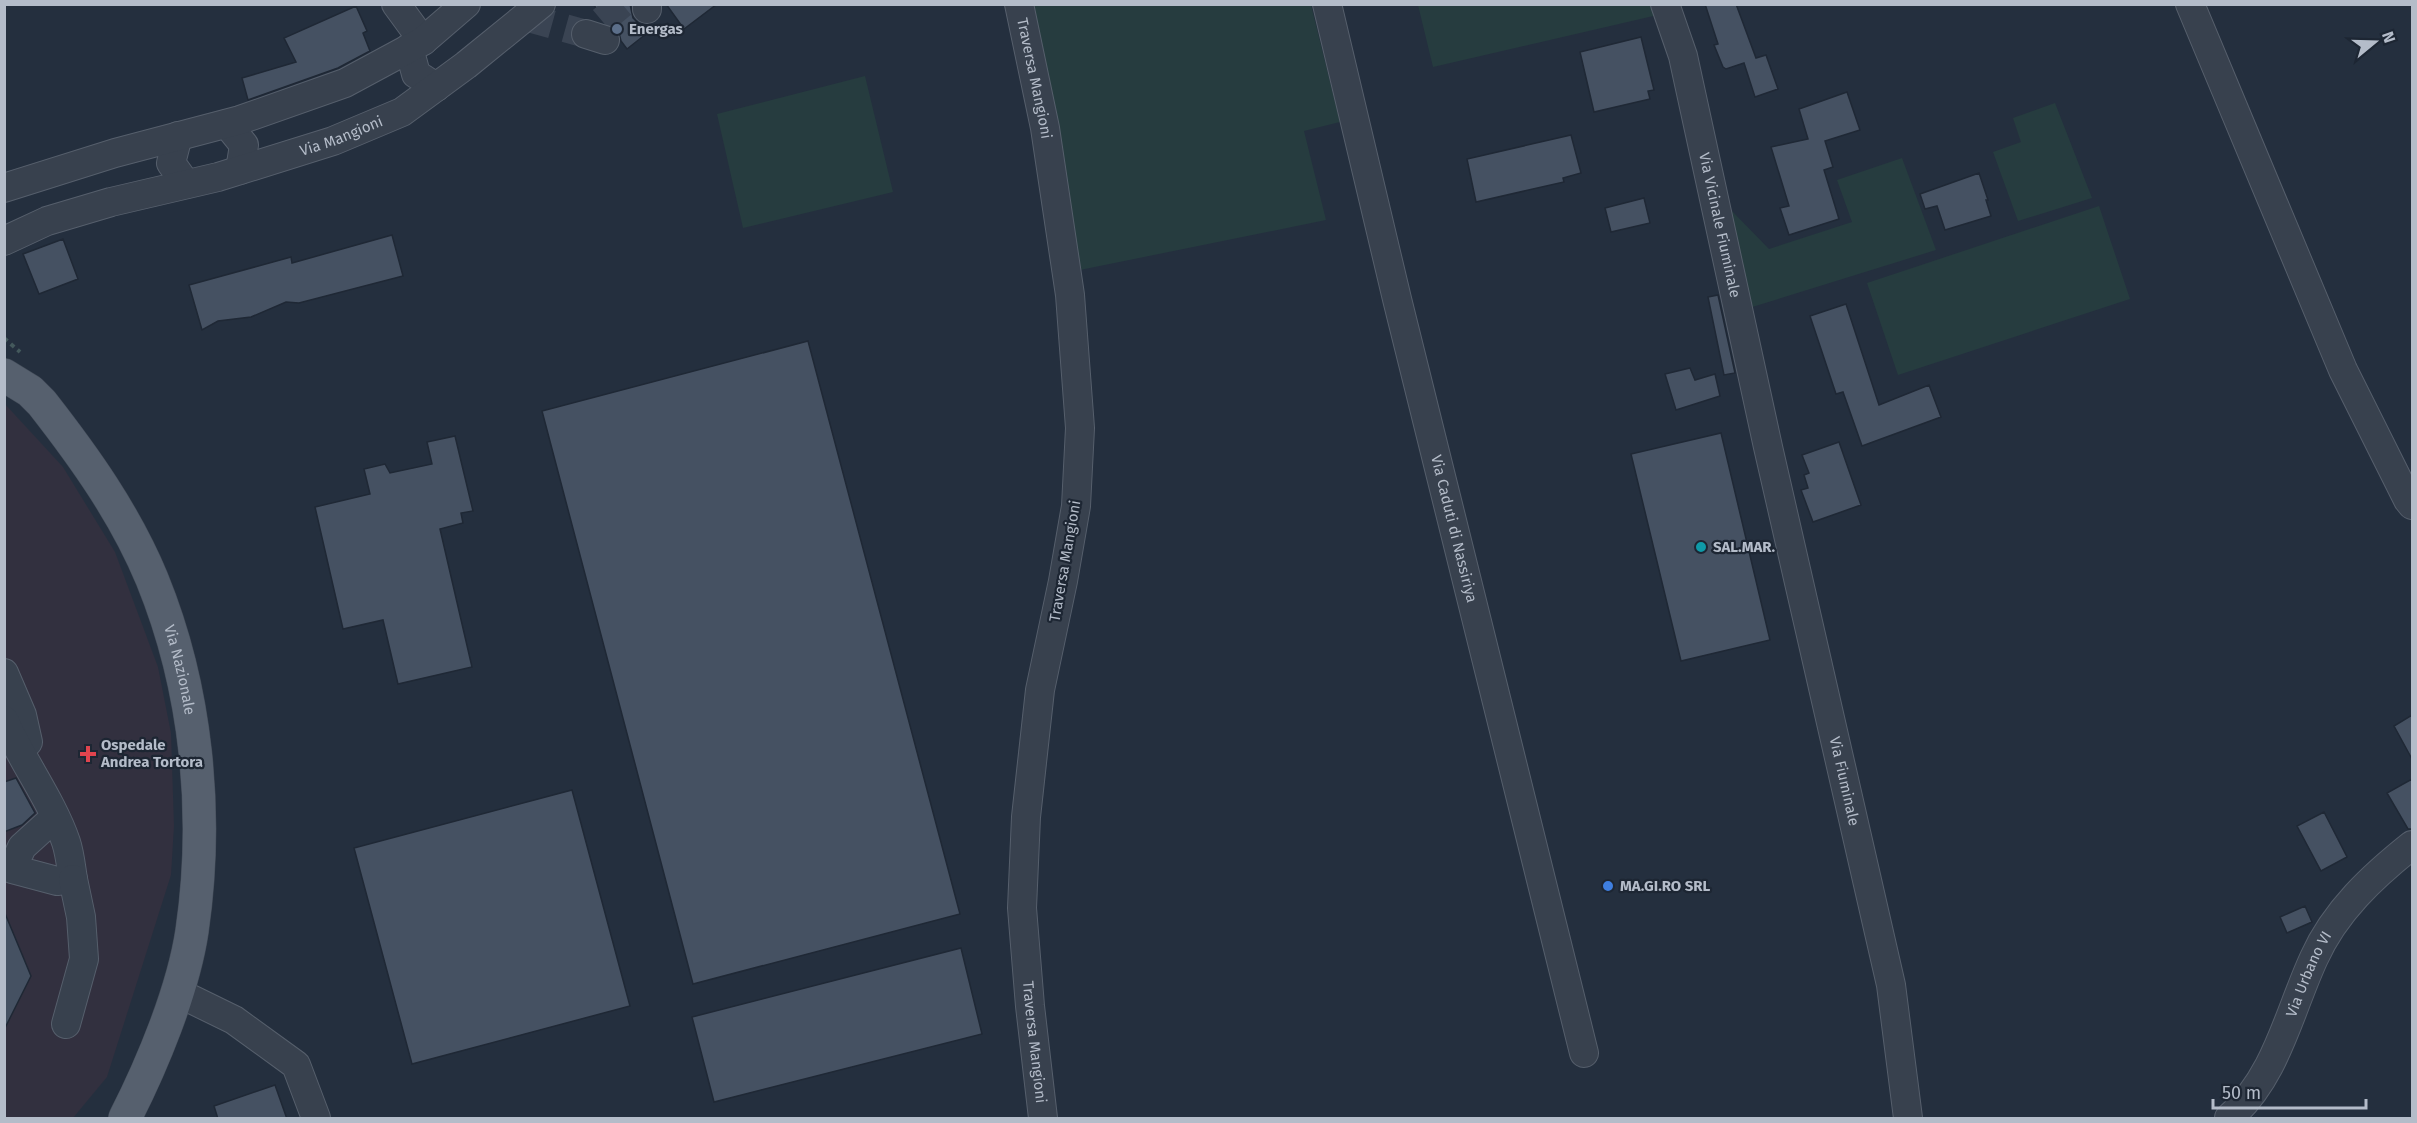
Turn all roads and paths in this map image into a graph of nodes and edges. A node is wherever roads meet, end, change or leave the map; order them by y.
1 (396, 4) edge
2 (466, 4) edge
3 (1019, 4) edge
4 (1327, 4) edge
5 (1665, 4) edge
6 (2190, 4) edge
7 (531, 7) edge
8 (420, 42) junction
9 (444, 81) junction
10 (227, 123) junction
11 (178, 136) junction
12 (240, 170) junction
13 (186, 184) junction
14 (4, 188) edge
15 (4, 241) edge
16 (4, 356) edge
17 (17, 383) edge
18 (1768, 447) joint
19 (2412, 505) edge
20 (4, 673) edge
21 (4, 720) edge
22 (36, 782) junction
23 (54, 818) junction
24 (2412, 845) edge
25 (73, 879) junction
26 (177, 990) junction
27 (66, 1024) dead end
28 (1584, 1053) dead end
29 (125, 1119) edge
30 (316, 1119) edge
31 (1043, 1119) edge
32 (1908, 1119) edge
33 (2229, 1119) edge

1 - 8 street
2 - 8 street
3 - 31 street, Traversa Mangioni
4 - 28 street, Via Caduti di Nassiriya
5 - 18 street, Via Vicinale Fiuminale
6 - 19 street
7 - 9 street, Via Mangioni
8 - 9 street
8 - 10 street
9 - 12 street, Via Mangioni
10 - 11 street
10 - 12 street
11 - 13 street
11 - 14 street
12 - 13 street, Via Mangioni
13 - 15 street, Via Mangioni
16 - 17 main road, Via Nazionale
17 - 26 main road, Via Nazionale
18 - 32 street, Via Fiuminale
20 - 22 street
21 - 22 street
22 - 23 street
23 - 25 street
23 - 25 street
24 - 33 street, Via Urbano VI
25 - 27 street
26 - 29 main road, Via Nazionale
26 - 30 street

